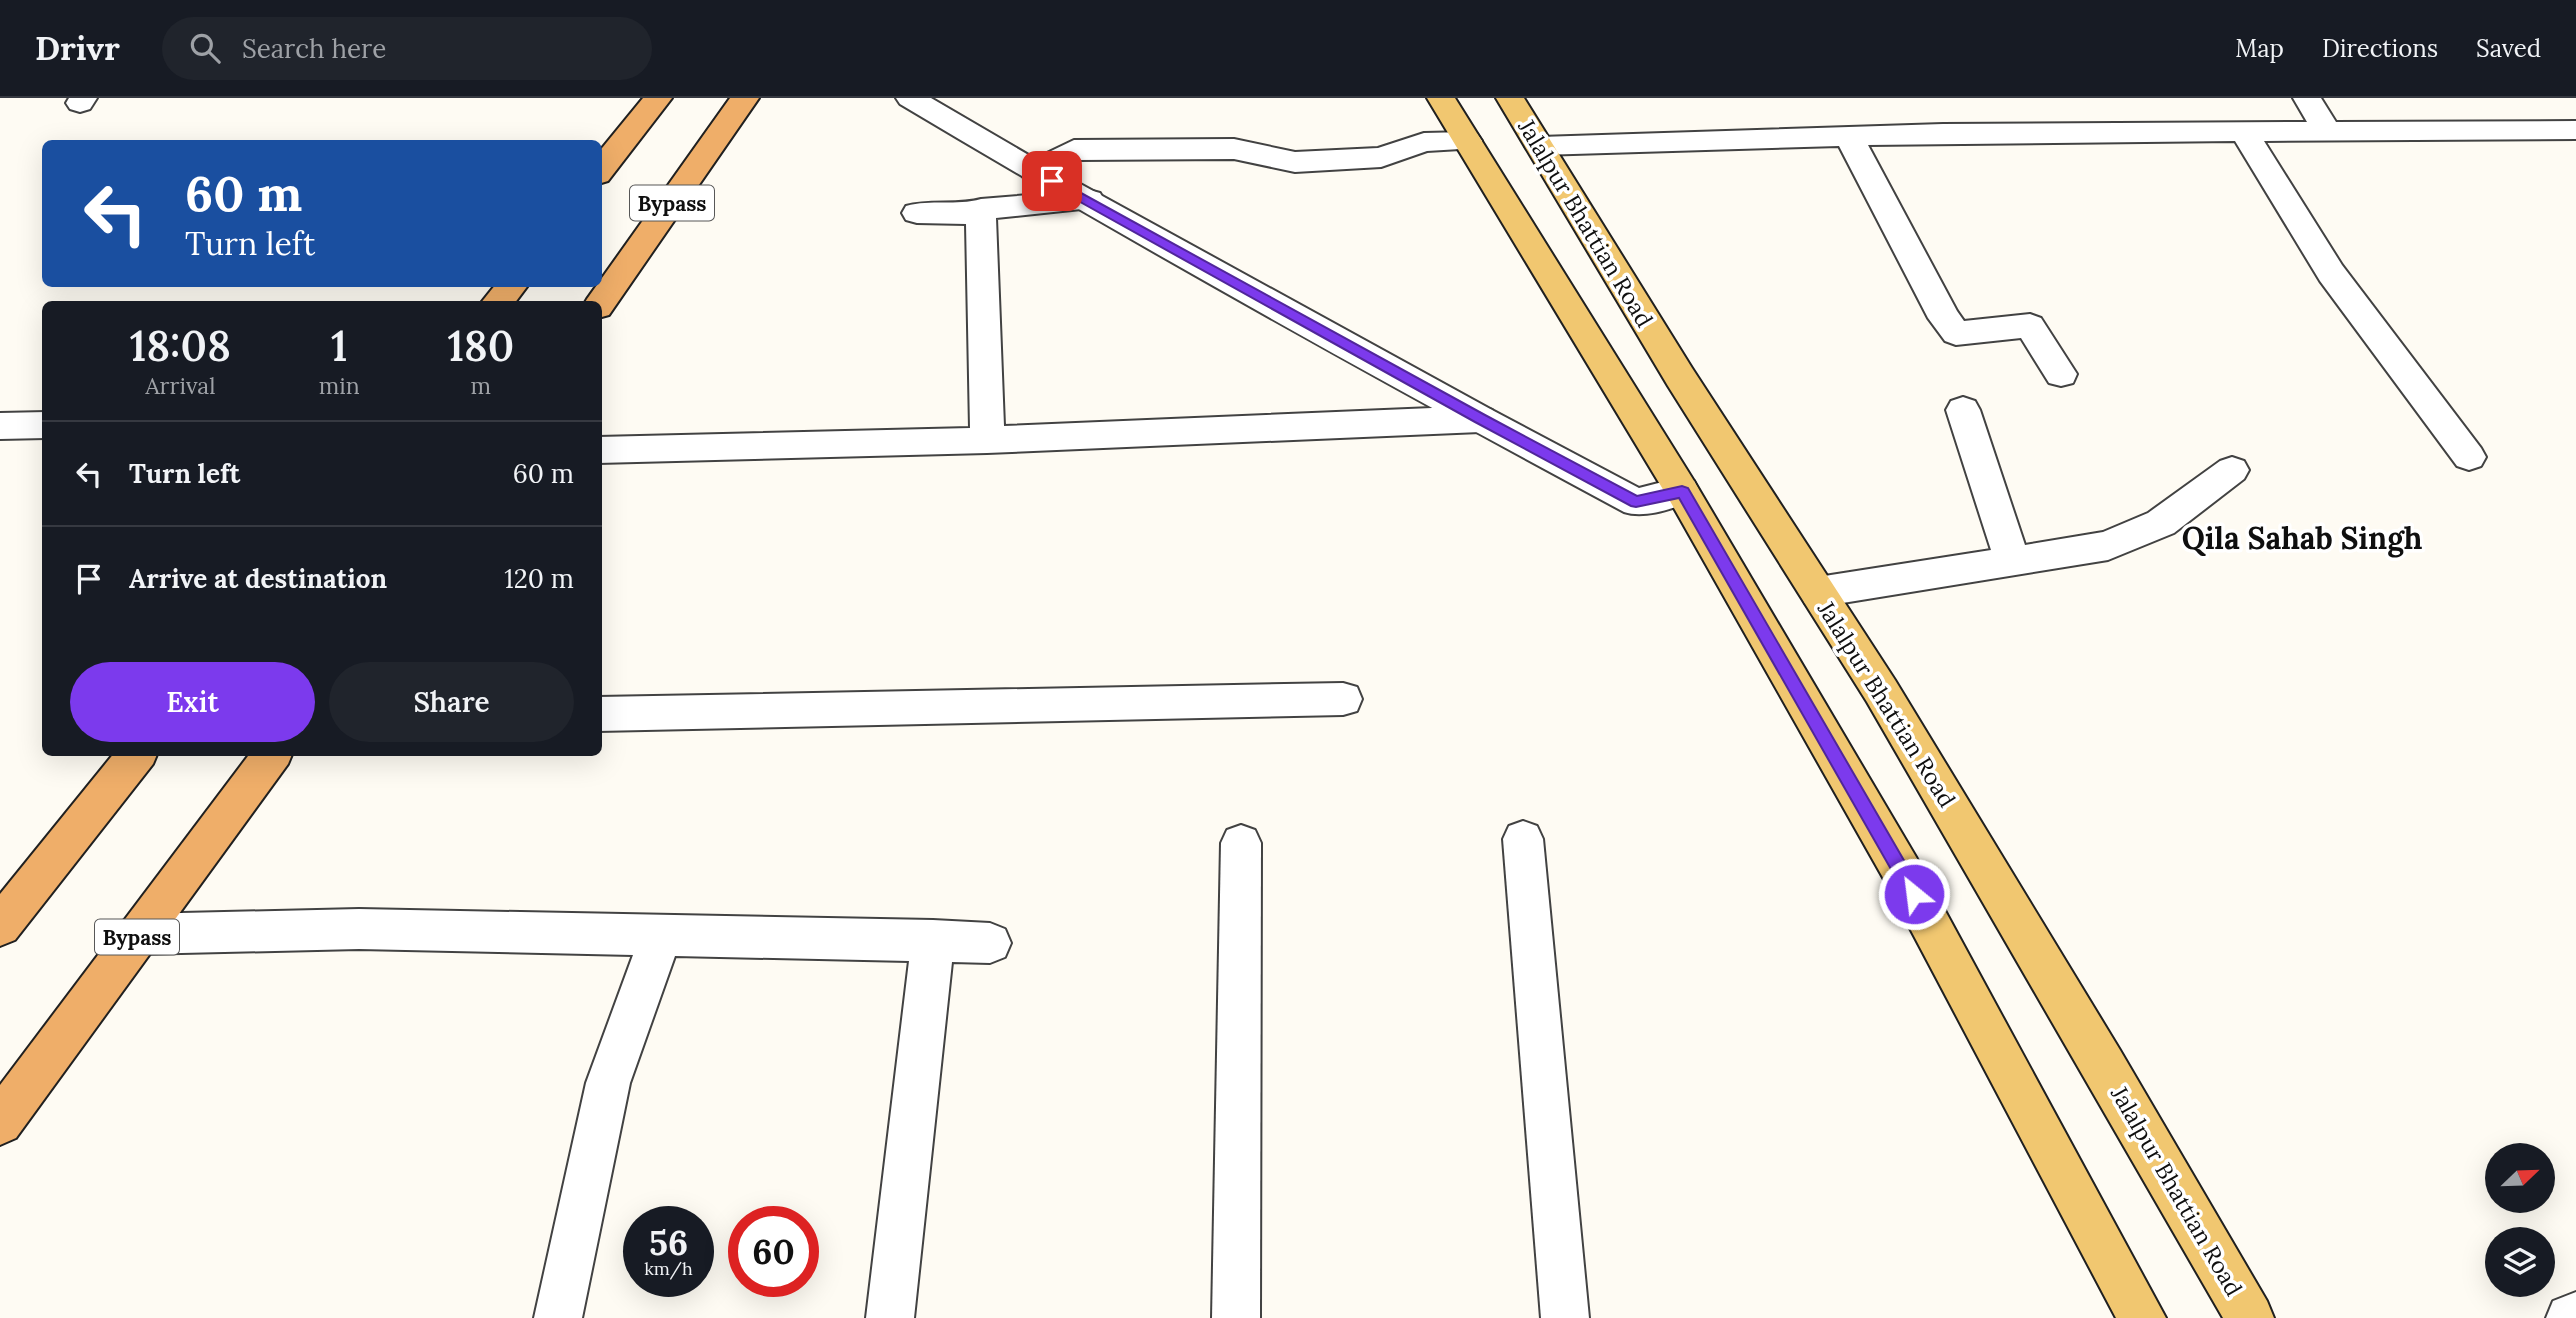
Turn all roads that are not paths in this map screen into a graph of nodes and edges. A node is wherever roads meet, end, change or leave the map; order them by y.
1 (658, 98) edge
2 (745, 98) edge
3 (910, 98) edge
4 (1441, 98) edge
5 (1510, 98) edge
6 (2307, 98) edge
7 (2576, 130) edge
8 (2243, 131) junction
9 (2327, 131) junction
10 (1849, 136) junction
11 (1467, 141) junction
12 (1540, 146) junction
13 (602, 169) edge
14 (1034, 172) junction
15 (1089, 200) junction
16 (981, 209) junction
17 (917, 213) dead end
18 (510, 287) edge
19 (499, 301) edge
20 (602, 301) edge
21 (2061, 374) dead end
22 (1963, 410) dead end
23 (1480, 419) junction
24 (42, 425) edge
25 (0, 426) edge
26 (987, 440) junction
27 (602, 450) edge
28 (2469, 457) dead end
29 (2232, 470) dead end
30 (1682, 492) junction
31 (2012, 562) junction
32 (1818, 592) junction
33 (1343, 699) dead end
34 (602, 714) edge
35 (136, 756) edge
36 (271, 756) edge
37 (1524, 839) dead end
38 (1241, 843) dead end
39 (0, 926) edge
40 (139, 934) junction
41 (662, 934) junction
42 (933, 940) junction
43 (990, 943) dead end
44 (0, 1122) edge
45 (2576, 1316) edge
46 (558, 1318) edge
47 (890, 1318) edge
48 (1236, 1318) edge
49 (1565, 1318) edge
50 (2142, 1318) edge
51 (2250, 1318) edge
52 (2570, 1318) edge

1 - 13 highway, Bypass
2 - 20 highway, Bypass
3 - 14 street
4 - 11 main road
5 - 12 main road, Jalalpur Bhattian Road
6 - 9 street
7 - 9 street
8 - 9 street
8 - 10 street
8 - 28 street
10 - 12 street
10 - 21 street
11 - 14 street
11 - 30 main road
12 - 32 main road, Jalalpur Bhattian Road
14 - 15 street
15 - 16 street
15 - 23 street
16 - 17 street
16 - 26 street
18 - 19 highway
22 - 31 street
23 - 26 street
23 - 30 street
24 - 25 street
26 - 27 street
29 - 31 street
30 - 50 main road
31 - 32 street
32 - 51 main road, Jalalpur Bhattian Road
33 - 34 street
35 - 39 highway
36 - 40 highway, Bypass
37 - 49 street
38 - 48 street
40 - 41 street
40 - 44 highway, Bypass
41 - 42 street
41 - 46 street
42 - 43 street
42 - 47 street
45 - 52 street

